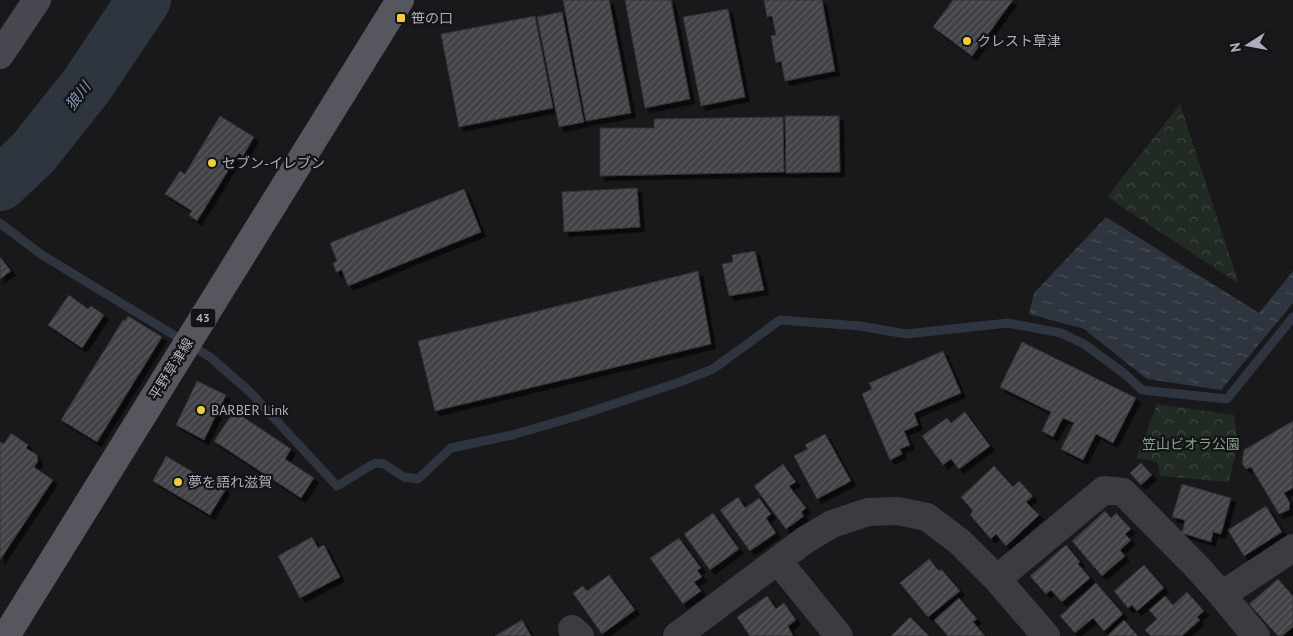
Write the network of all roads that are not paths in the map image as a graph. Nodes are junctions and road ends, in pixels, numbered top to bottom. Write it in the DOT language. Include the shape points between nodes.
graph roads {
  1 [pos="37,0"];
  2 [pos="400,0"];
  3 [pos="0,55"];
  4 [pos="1293,548"];
  5 [pos="778,561"];
  6 [pos="997,579"];
  7 [pos="1222,595"];
  8 [pos="6,636"];
  9 [pos="677,636"];
  10 [pos="839,636"];
  11 [pos="1046,636"];
  12 [pos="1256,636"];
  1 -- 3 [label="street"];
  2 -- 8 [label="main road, 平野草津線 / 43"];
  4 -- 7 [label="street"];
  5 -- 6 [label="street" via="832,524 868,512 898,511 927,517 960,542"];
  5 -- 9 [label="street"];
  5 -- 10 [label="street"];
  6 -- 7 [label="street" via="1104,490 1123,492"];
  6 -- 11 [label="street"];
  7 -- 12 [label="street"];
}
